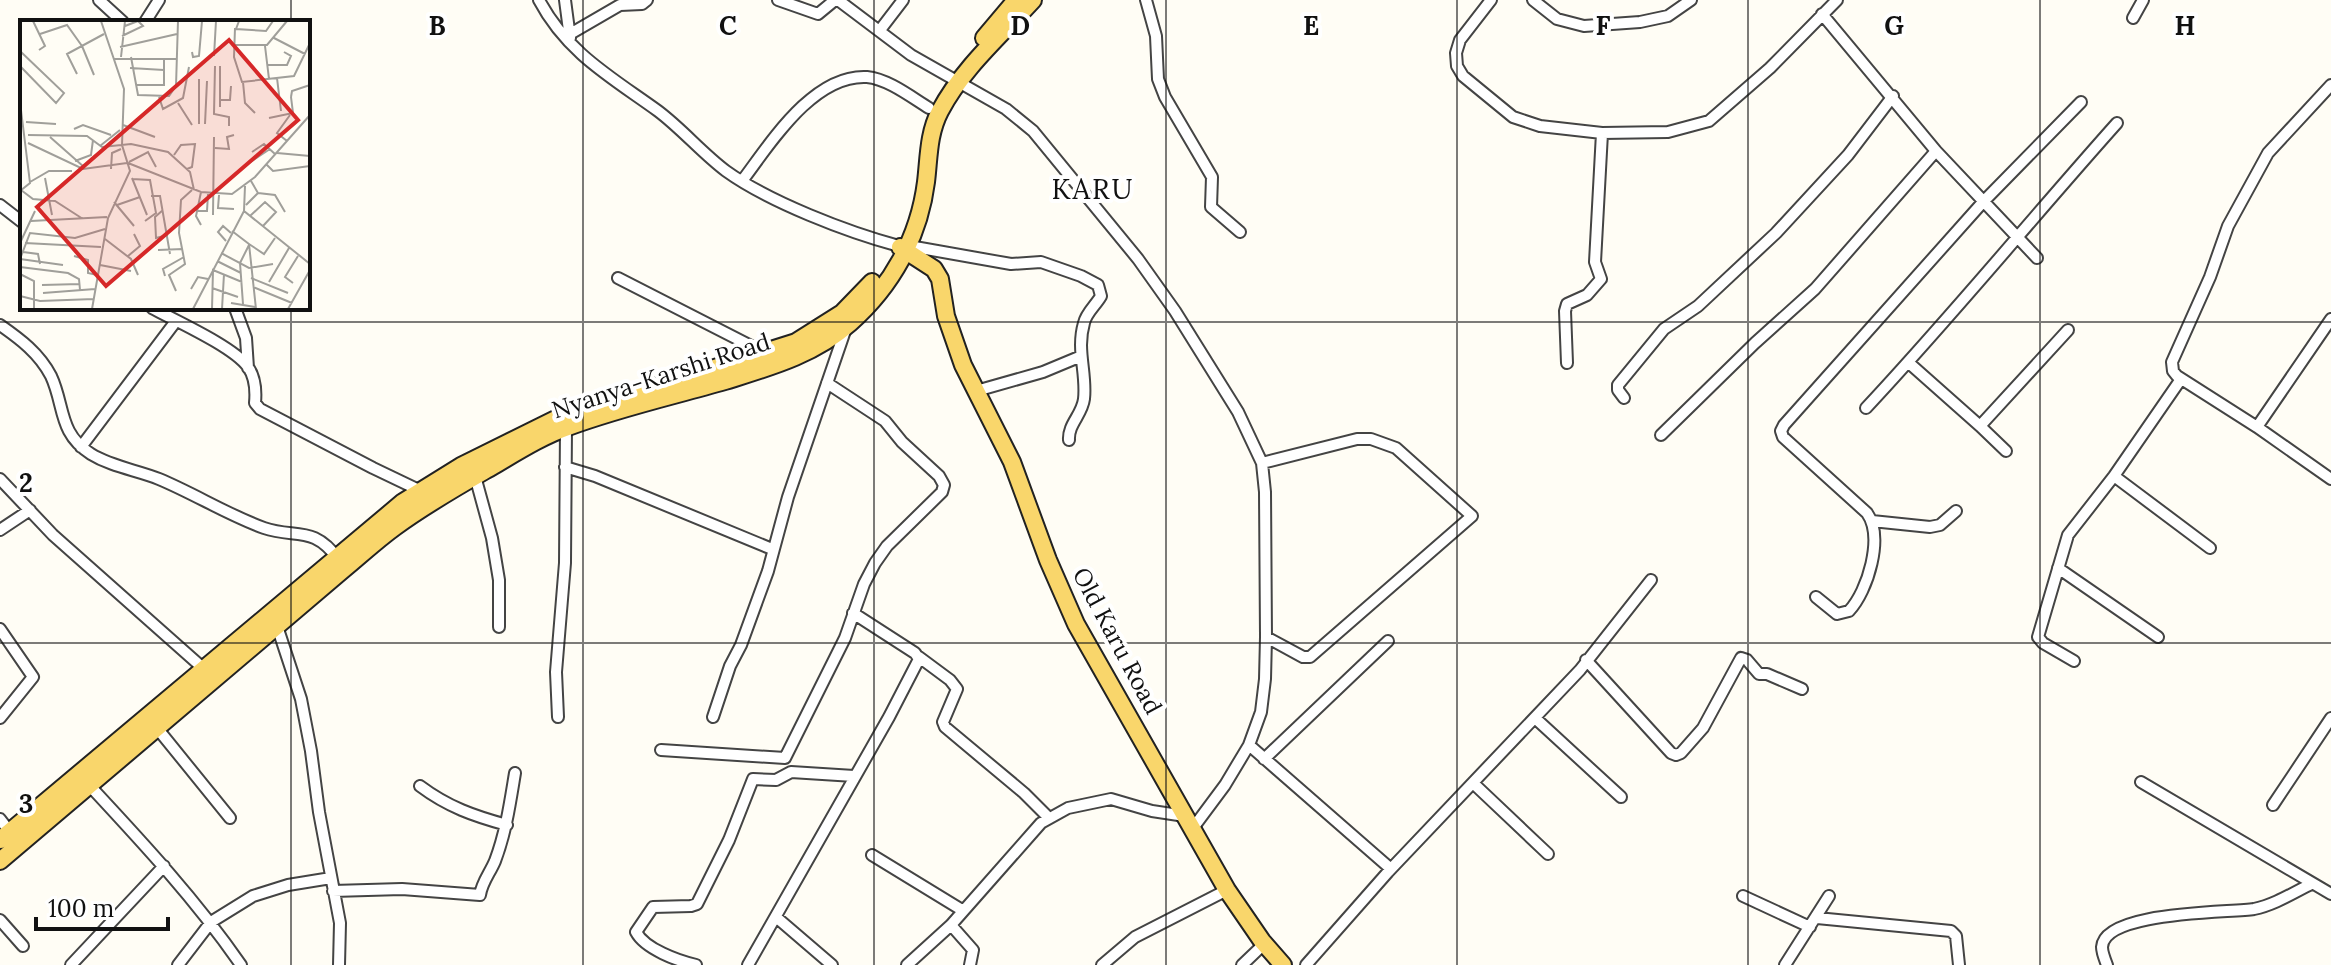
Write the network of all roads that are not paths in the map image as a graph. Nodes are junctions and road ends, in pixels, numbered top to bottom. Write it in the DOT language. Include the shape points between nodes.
graph roads {
  1 [pos="99,0"];
  2 [pos="159,0"];
  3 [pos="539,0"];
  4 [pos="565,0"];
  5 [pos="647,0"];
  6 [pos="778,0"];
  7 [pos="836,0"];
  8 [pos="903,0"];
  9 [pos="1016,0"];
  10 [pos="1033,0"];
  11 [pos="1146,0"];
  12 [pos="1491,0"];
  13 [pos="1533,0"];
  14 [pos="1691,0"];
  15 [pos="1837,0"];
  16 [pos="2143,0"];
  17 [pos="1822,14"];
  18 [pos="2133,18"];
  19 [pos="121,20"];
  20 [pos="146,20"];
  21 [pos="880,30"];
  22 [pos="570,39"];
  23 [pos="954,80"];
  24 [pos="2331,85"];
  25 [pos="1893,96"];
  26 [pos="2081,102"];
  27 [pos="929,108"];
  28 [pos="2117,123"];
  29 [pos="1602,133"];
  30 [pos="1936,151"];
  31 [pos="742,181"];
  32 [pos="1983,202"];
  33 [pos="0,205"];
  34 [pos="20,220"];
  35 [pos="1240,232"];
  36 [pos="2016,236"];
  37 [pos="905,247"];
  38 [pos="2037,258"];
  39 [pos="618,278"];
  40 [pos="156,310"];
  41 [pos="236,310"];
  42 [pos="2331,319"];
  43 [pos="176,321"];
  44 [pos="0,325"];
  45 [pos="847,326"];
  46 [pos="2068,330"];
  47 [pos="765,353"];
  48 [pos="1079,357"];
  49 [pos="1567,363"];
  50 [pos="1909,363"];
  51 [pos="248,368"];
  52 [pos="2181,379"];
  53 [pos="827,383"];
  54 [pos="976,391"];
  55 [pos="1624,398"];
  56 [pos="1866,408"];
  57 [pos="1980,426"];
  58 [pos="2257,427"];
  59 [pos="566,428"];
  60 [pos="1661,435"];
  61 [pos="1069,440"];
  62 [pos="81,447"];
  63 [pos="2006,451"];
  64 [pos="1262,463"];
  65 [pos="565,467"];
  66 [pos="475,476"];
  67 [pos="2114,476"];
  68 [pos="0,479"];
  69 [pos="2331,479"];
  70 [pos="421,491"];
  71 [pos="30,510"];
  72 [pos="1956,511"];
  73 [pos="1872,521"];
  74 [pos="0,530"];
  75 [pos="2210,548"];
  76 [pos="772,549"];
  77 [pos="340,563"];
  78 [pos="2058,568"];
  79 [pos="1651,580"];
  80 [pos="1816,597"];
  81 [pos="853,613"];
  82 [pos="277,626"];
  83 [pos="499,627"];
  84 [pos="0,629"];
  85 [pos="1266,637"];
  86 [pos="2158,637"];
  87 [pos="1388,641"];
  88 [pos="919,657"];
  89 [pos="1586,660"];
  90 [pos="2074,661"];
  91 [pos="204,669"];
  92 [pos="1802,689"];
  93 [pos="558,717"];
  94 [pos="713,717"];
  95 [pos="0,718"];
  96 [pos="1535,718"];
  97 [pos="2331,718"];
  98 [pos="157,728"];
  99 [pos="1249,745"];
  100 [pos="661,750"];
  101 [pos="1264,759"];
  102 [pos="515,773"];
  103 [pos="854,776"];
  104 [pos="2141,782"];
  105 [pos="1473,783"];
  106 [pos="90,786"];
  107 [pos="420,786"];
  108 [pos="1621,797"];
  109 [pos="2273,805"];
  110 [pos="1048,817"];
  111 [pos="230,818"];
  112 [pos="1190,822"];
  113 [pos="507,825"];
  114 [pos="3,830"];
  115 [pos="1548,854"];
  116 [pos="872,855"];
  117 [pos="0,861"];
  118 [pos="164,866"];
  119 [pos="1391,869"];
  120 [pos="331,878"];
  121 [pos="2311,884"];
  122 [pos="1227,890"];
  123 [pos="333,891"];
  124 [pos="2331,894"];
  125 [pos="1743,896"];
  126 [pos="1829,896"];
  127 [pos="962,910"];
  128 [pos="776,917"];
  129 [pos="0,920"];
  130 [pos="211,922"];
  131 [pos="1814,922"];
  132 [pos="951,925"];
  133 [pos="1264,944"];
  134 [pos="23,946"];
  135 [pos="753,963"];
  136 [pos="71,965"];
  137 [pos="178,965"];
  138 [pos="241,965"];
  139 [pos="339,965"];
  140 [pos="696,965"];
  141 [pos="832,965"];
  142 [pos="907,965"];
  143 [pos="970,965"];
  144 [pos="1102,965"];
  145 [pos="1242,965"];
  146 [pos="1283,965"];
  147 [pos="1306,965"];
  148 [pos="1785,965"];
  149 [pos="1959,965"];
  150 [pos="2107,965"];
  1 -- 19 [label="street"];
  2 -- 20 [label="street"];
  3 -- 22 [label="street"];
  4 -- 22 [label="street"];
  5 -- 22 [label="street" via="620,5"];
  6 -- 7 [label="street" via="818,14"];
  7 -- 21 [label="street"];
  8 -- 21 [label="street"];
  9 -- 23 [label="main road, Nyanya-Karshi Road"];
  10 -- 23 [label="main road, Nyanya-Karshi Road"];
  11 -- 35 [label="street" via="1165,97 1212,177 1211,207"];
  12 -- 29 [label="street" via="1460,40 1457,66 1463,76 1513,117 1540,126"];
  13 -- 14 [label="street" via="1557,19 1584,26 1668,16"];
  15 -- 17 [label="street"];
  16 -- 18 [label="street"];
  17 -- 25 [label="street"];
  17 -- 29 [label="street" via="1709,121 1668,132"];
  21 -- 23 [label="street"];
  22 -- 31 [label="street" via="576,51"];
  23 -- 27 [label="main road, Nyanya-Karshi Road"];
  23 -- 37 [label="main road, Nyanya-Karshi Road" via="932,131 923,199"];
  23 -- 64 [label="street" via="1033,131 1138,259 1238,412"];
  24 -- 52 [label="street" via="2268,153 2228,226 2172,362"];
  25 -- 30 [label="street"];
  25 -- 55 [label="street" via="1848,155 1776,233 1651,343 1618,385"];
  26 -- 32 [label="street"];
  27 -- 31 [label="street" via="881,81 848,80 816,94 788,118"];
  27 -- 37 [label="main road, Nyanya-Karshi Road"];
  28 -- 36 [label="street"];
  29 -- 49 [label="street" via="1595,262 1601,279 1587,295 1567,304"];
  30 -- 32 [label="street"];
  30 -- 60 [label="street" via="1815,289"];
  31 -- 37 [label="street" via="846,230"];
  32 -- 36 [label="street"];
  32 -- 73 [label="street" via="1781,431"];
  33 -- 34 [label="street"];
  36 -- 38 [label="street"];
  36 -- 50 [label="street"];
  37 -- 45 [label="main road, Nyanya-Karshi Road" via="888,280"];
  37 -- 47 [label="main road, Nyanya-Karshi Road" via="842,313 796,342"];
  37 -- 48 [label="street" via="1011,264 1041,262 1094,282 1101,296 1084,320"];
  37 -- 54 [label="main road, Old Karu Road" via="938,274 946,316"];
  39 -- 47 [label="street"];
  40 -- 43 [label="street"];
  41 -- 51 [label="street" via="246,338"];
  42 -- 58 [label="street"];
  43 -- 51 [label="street" via="235,354"];
  43 -- 62 [label="street"];
  44 -- 62 [label="street" via="36,353 51,377 64,424"];
  45 -- 53 [label="street"];
  45 -- 59 [label="main road, Nyanya-Karshi Road" via="786,362"];
  46 -- 57 [label="street"];
  47 -- 70 [label="main road, Nyanya-Karshi Road" via="558,418"];
  48 -- 54 [label="street"];
  48 -- 61 [label="street" via="1084,397"];
  50 -- 56 [label="street"];
  50 -- 57 [label="street"];
  51 -- 70 [label="street" via="260,409"];
  52 -- 58 [label="street"];
  52 -- 67 [label="street"];
  53 -- 76 [label="street"];
  53 -- 81 [label="street" via="885,421 944,485 882,553"];
  54 -- 112 [label="main road, Old Karu Road" via="1012,462 1076,624"];
  57 -- 63 [label="street"];
  58 -- 69 [label="street"];
  59 -- 65 [label="street"];
  59 -- 66 [label="main road, Nyanya-Karshi Road"];
  62 -- 77 [label="street" via="264,528 311,536"];
  64 -- 85 [label="street"];
  64 -- 85 [label="street" via="1371,439 1396,448 1472,516 1310,657"];
  65 -- 76 [label="street"];
  65 -- 93 [label="street"];
  66 -- 77 [label="main road, Nyanya-Karshi Road"];
  66 -- 83 [label="street" via="499,580"];
  67 -- 75 [label="street"];
  67 -- 78 [label="street" via="2068,535"];
  68 -- 71 [label="street"];
  70 -- 77 [label="main road, Nyanya-Karshi Road"];
  71 -- 74 [label="street"];
  71 -- 91 [label="street"];
  72 -- 73 [label="street" via="1930,527"];
  73 -- 80 [label="street" via="1870,562 1856,604 1837,614"];
  76 -- 94 [label="street"];
  77 -- 82 [label="main road, Nyanya-Karshi Road"];
  77 -- 91 [label="main road, Nyanya-Karshi Road"];
  78 -- 86 [label="street"];
  78 -- 90 [label="street" via="2038,637"];
  79 -- 89 [label="street"];
  81 -- 88 [label="street"];
  81 -- 100 [label="street" via="784,759"];
  82 -- 98 [label="main road, Nyanya-Karshi Road"];
  82 -- 120 [label="street" via="301,699"];
  84 -- 95 [label="street" via="33,677"];
  85 -- 99 [label="street" via="1261,712"];
  87 -- 101 [label="street"];
  88 -- 103 [label="street"];
  88 -- 110 [label="street" via="957,689 945,727"];
  89 -- 92 [label="street" via="1676,755 1703,728 1741,658 1759,674"];
  89 -- 96 [label="street"];
  91 -- 114 [label="main road, Nyanya-Karshi Road"];
  96 -- 105 [label="street"];
  96 -- 108 [label="street"];
  97 -- 109 [label="street"];
  98 -- 106 [label="main road, Nyanya-Karshi Road"];
  98 -- 111 [label="street"];
  99 -- 101 [label="street"];
  99 -- 112 [label="street" via="1225,785"];
  101 -- 119 [label="street"];
  102 -- 113 [label="street"];
  103 -- 128 [label="street"];
  103 -- 140 [label="street" via="791,772 776,780 753,779 697,904 653,907 636,932 640,940"];
  104 -- 121 [label="street"];
  105 -- 115 [label="street"];
  105 -- 119 [label="street"];
  106 -- 117 [label="main road, Nyanya-Karshi Road"];
  106 -- 118 [label="street"];
  107 -- 113 [label="street" via="442,803"];
  110 -- 112 [label="street" via="1111,799"];
  110 -- 127 [label="street"];
  112 -- 122 [label="main road, Old Karu Road"];
  113 -- 123 [label="street" via="480,895"];
  116 -- 127 [label="street"];
  118 -- 130 [label="street"];
  118 -- 136 [label="street"];
  119 -- 147 [label="street"];
  120 -- 123 [label="street"];
  120 -- 130 [label="street" via="264,891"];
  121 -- 124 [label="street"];
  121 -- 150 [label="street" via="2256,908 2124,925 2104,942"];
  122 -- 133 [label="main road, Old Karu Road"];
  122 -- 144 [label="street" via="1135,937"];
  123 -- 139 [label="street" via="340,923"];
  125 -- 131 [label="street"];
  126 -- 131 [label="street"];
  127 -- 132 [label="street"];
  128 -- 135 [label="street"];
  128 -- 141 [label="street"];
  129 -- 134 [label="street"];
  130 -- 137 [label="street"];
  130 -- 138 [label="street"];
  131 -- 148 [label="street"];
  131 -- 149 [label="street" via="1951,931"];
  132 -- 142 [label="street"];
  132 -- 143 [label="street" via="973,950"];
  133 -- 145 [label="street"];
  133 -- 146 [label="main road, Old Karu Road"];
}
